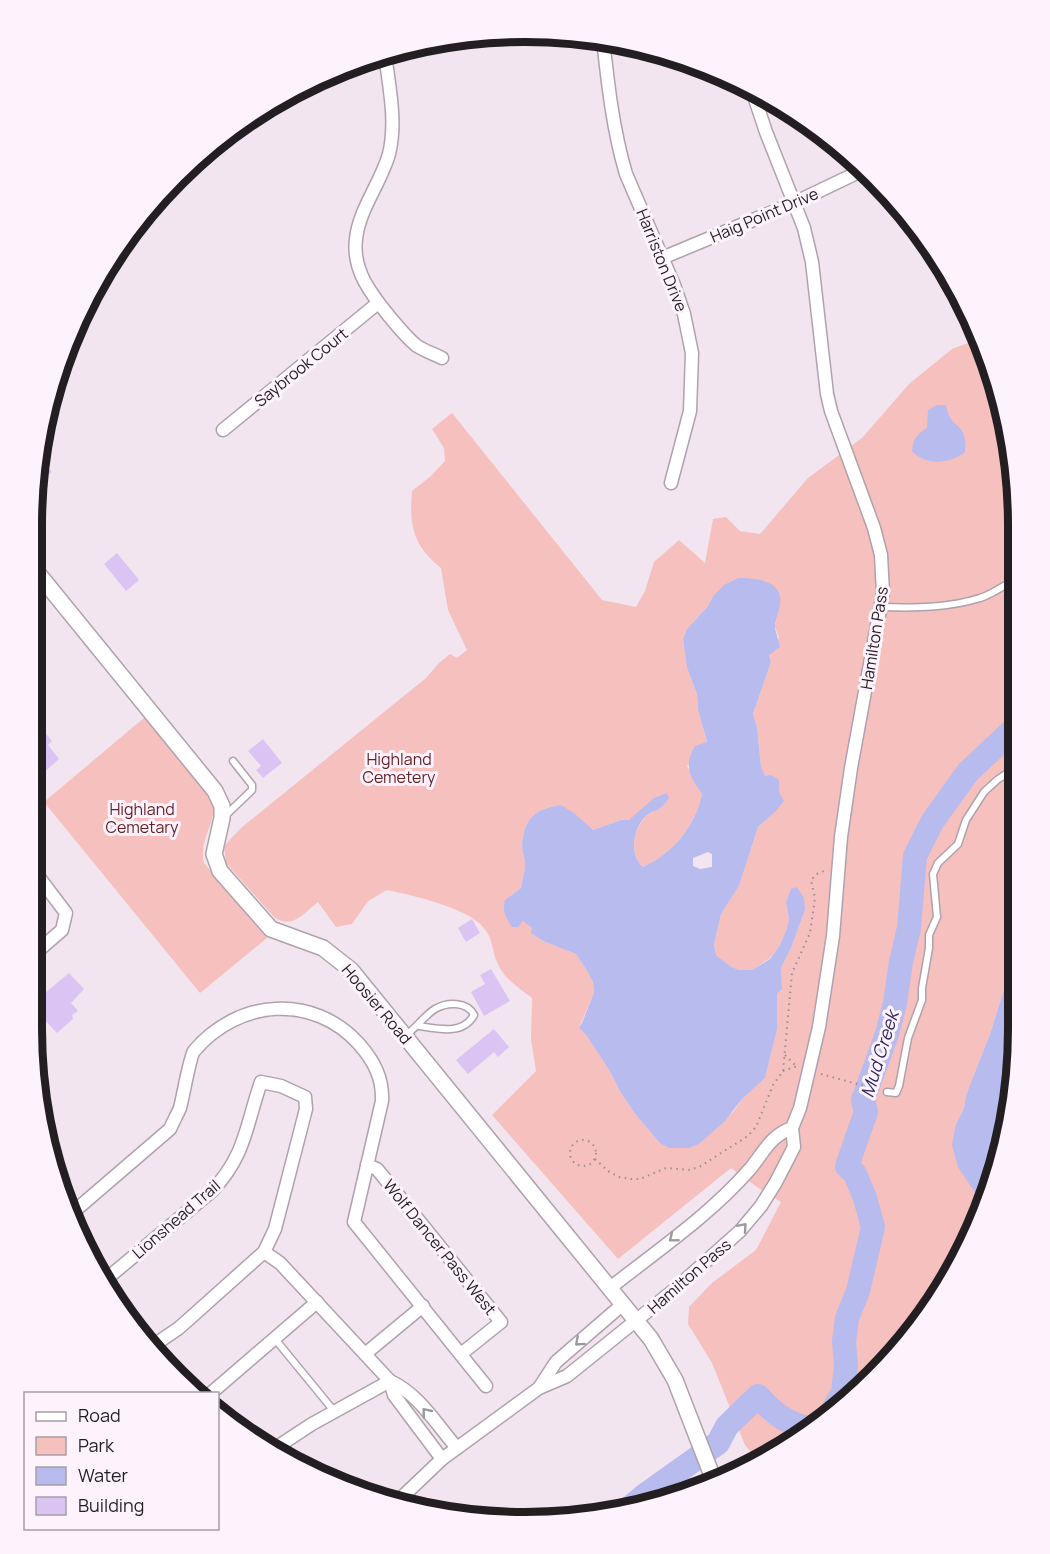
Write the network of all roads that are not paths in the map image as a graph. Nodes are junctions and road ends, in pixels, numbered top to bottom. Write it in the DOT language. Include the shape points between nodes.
graph roads {
  1 [pos="604,49"];
  2 [pos="386,63"];
  3 [pos="756,101"];
  4 [pos="856,173"];
  5 [pos="794,203"];
  6 [pos="662,258"];
  7 [pos="378,303"];
  8 [pos="442,358"];
  9 [pos="223,430"];
  10 [pos="671,483"];
  11 [pos="42,578"];
  12 [pos="1008,583"];
  13 [pos="882,608"];
  14 [pos="233,761"];
  15 [pos="1008,773"];
  16 [pos="222,819"];
  17 [pos="42,881"];
  18 [pos="42,947"];
  19 [pos="419,1026"];
  20 [pos="405,1037"];
  21 [pos="887,1092"];
  22 [pos="792,1128"];
  23 [pos="367,1165"];
  24 [pos="77,1209"];
  25 [pos="264,1252"];
  26 [pos="110,1276"];
  27 [pos="610,1288"];
  28 [pos="317,1302"];
  29 [pos="623,1304"];
  30 [pos="423,1306"];
  31 [pos="636,1321"];
  32 [pos="275,1339"];
  33 [pos="158,1342"];
  34 [pos="365,1354"];
  35 [pos="461,1354"];
  36 [pos="390,1381"];
  37 [pos="486,1386"];
  38 [pos="539,1388"];
  39 [pos="212,1392"];
  40 [pos="334,1412"];
  41 [pos="280,1445"];
  42 [pos="457,1448"];
  43 [pos="442,1459"];
  44 [pos="711,1474"];
  45 [pos="403,1497"];
  1 -- 6 [label="street, Harriston Drive" via="619,151"];
  2 -- 7 [label="street" via="392,111 389,154 356,239 358,267"];
  3 -- 5 [label="street, Hamilton Pass"];
  4 -- 5 [label="street, Haig Point Drive"];
  5 -- 6 [label="street, Haig Point Drive"];
  5 -- 13 [label="street, Hamilton Pass" via="812,262 831,411 881,555"];
  6 -- 10 [label="street, Harriston Drive" via="684,314 692,353 690,411"];
  7 -- 8 [label="street" via="414,343"];
  7 -- 9 [label="street, Saybrook Court"];
  11 -- 16 [label="street, Hoosier Road" via="215,791 222,806"];
  12 -- 13 [label="lane" via="996,592 950,606"];
  13 -- 22 [label="street, Hamilton Pass" via="840,837 833,936 819,1027"];
  14 -- 16 [label="lane" via="252,790"];
  15 -- 21 [label="lane" via="979,799 958,844 938,863 933,874 937,917 929,935 922,1000 908,1038 899,1086 896,1093"];
  16 -- 20 [label="street, Hoosier Road" via="214,854 220,871 271,929 311,942 338,958"];
  17 -- 18 [label="street" via="66,913 62,930"];
  19 -- 19 [label="lane" via="434,1010 445,1005 465,1005 474,1015 462,1028"];
  19 -- 20 [label="lane"];
  20 -- 27 [label="street, Hoosier Road"];
  22 -- 27 [label="street, one-way" via="772,1139 727,1194"];
  31 -- 22 [label="street, Hamilton Pass, one-way" via="715,1255 761,1206 794,1147"];
  23 -- 24 [label="street" via="382,1101 377,1068 347,1031 333,1022 296,1009 276,1008 250,1013 222,1028 192,1053 179,1110 170,1129"];
  23 -- 30 [label="street" via="354,1222"];
  23 -- 35 [label="street, Wolf Dancer Pass West" via="377,1169 501,1322"];
  25 -- 26 [label="street, Lionshead Trail" via="275,1229 306,1109 305,1096 261,1082 243,1144 227,1175"];
  25 -- 28 [label="street"];
  25 -- 33 [label="street"];
  27 -- 29 [label="street, Hoosier Road"];
  28 -- 32 [label="street"];
  28 -- 34 [label="street"];
  29 -- 31 [label="street, Hoosier Road"];
  29 -- 38 [label="street, Hamilton Pass, one-way" via="556,1362"];
  30 -- 34 [label="street"];
  30 -- 35 [label="street"];
  31 -- 38 [label="street, Hamilton Pass" via="567,1376"];
  31 -- 44 [label="street, Hoosier Road" via="670,1370"];
  32 -- 39 [label="street"];
  32 -- 40 [label="lane"];
  34 -- 36 [label="street"];
  35 -- 37 [label="street"];
  36 -- 40 [label="street"];
  42 -- 36 [label="street, one-way" via="413,1396"];
  36 -- 43 [label="street" via="394,1395"];
  38 -- 42 [label="street, Hamilton Pass"];
  40 -- 41 [label="street"];
  42 -- 43 [label="street, Hamilton Pass"];
  43 -- 45 [label="street, Hamilton Pass"];
}
